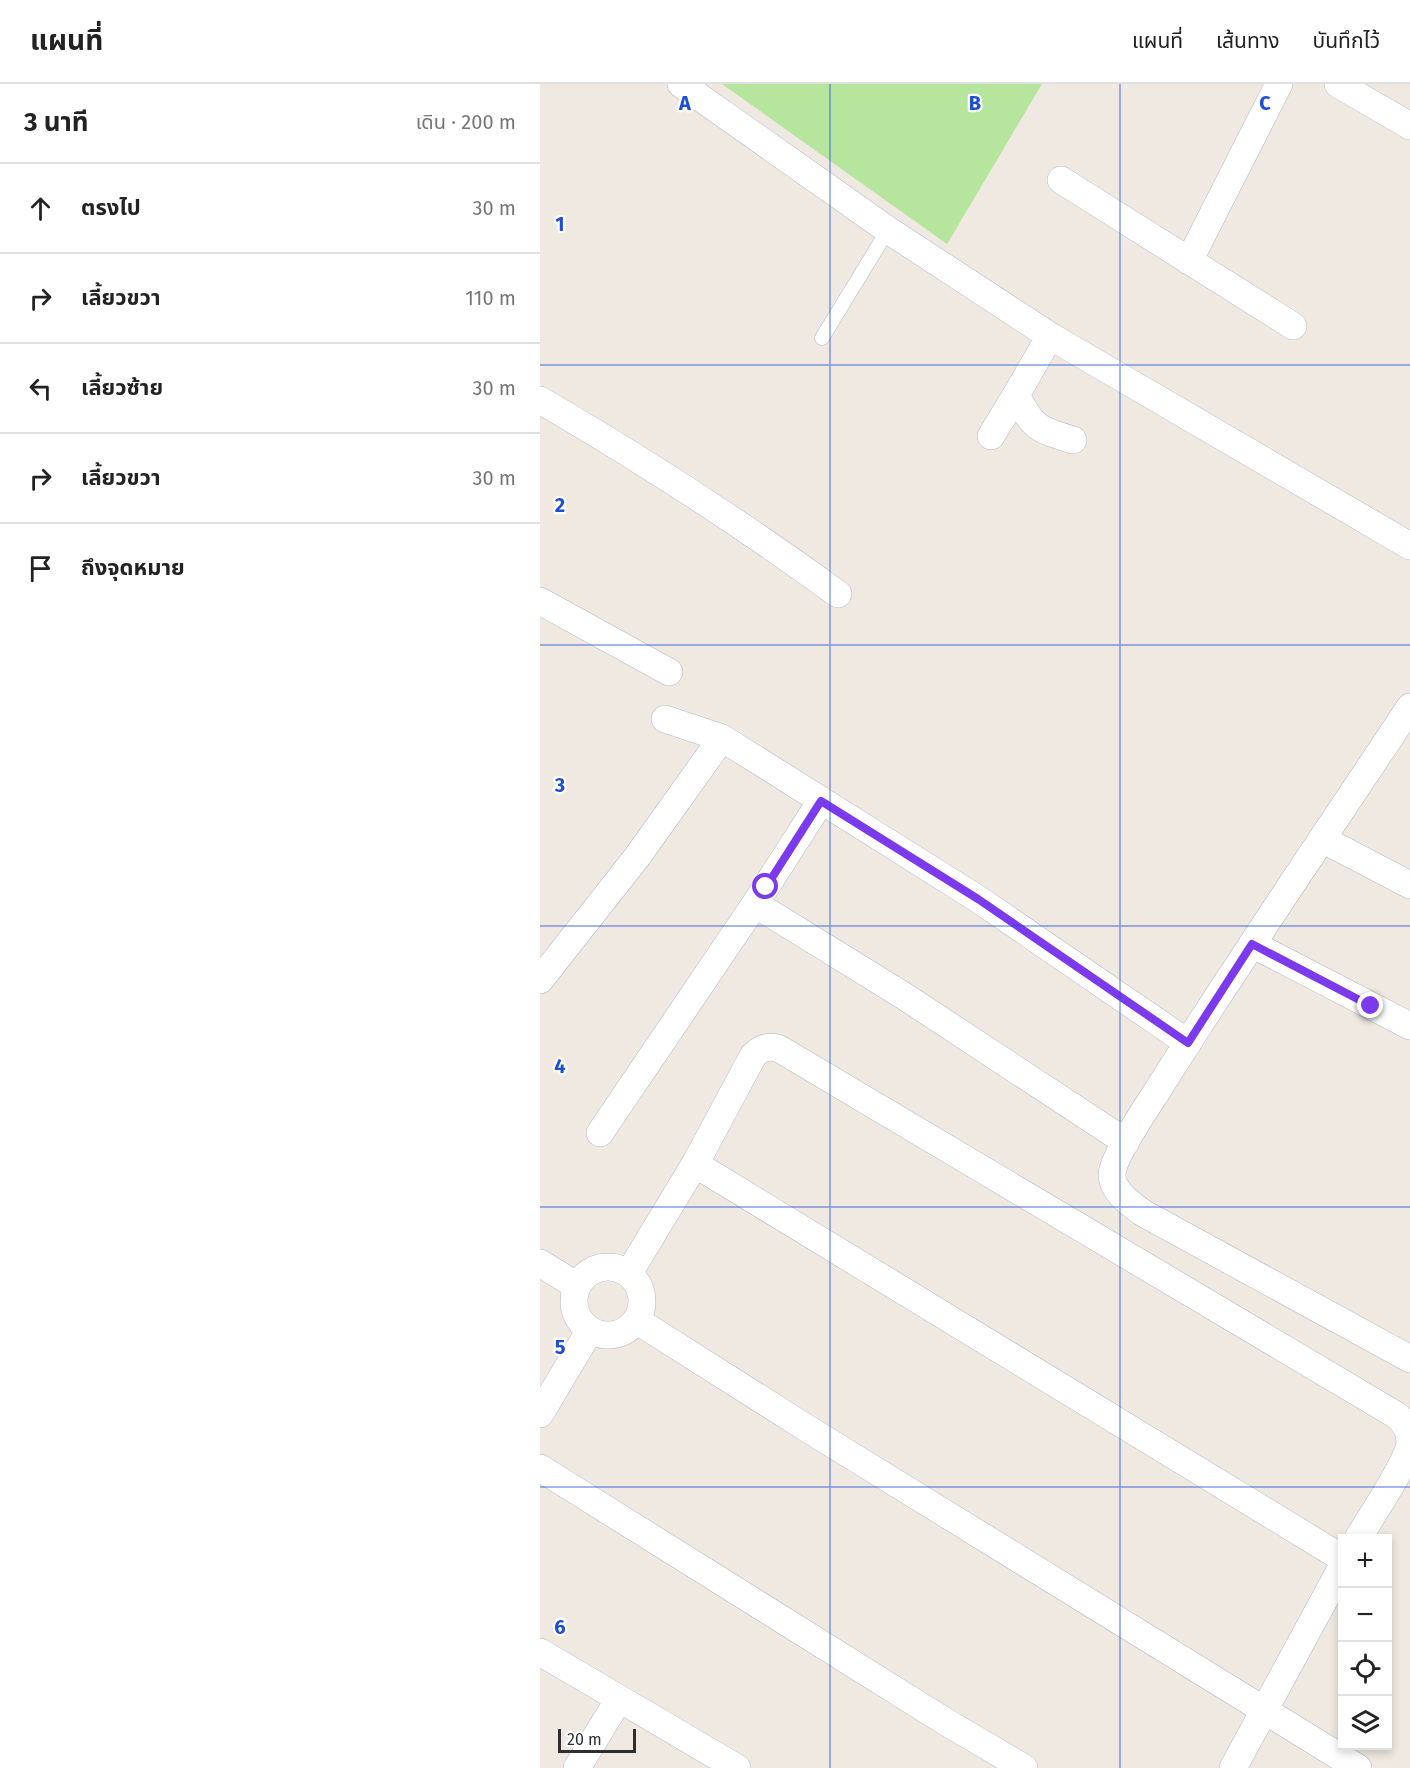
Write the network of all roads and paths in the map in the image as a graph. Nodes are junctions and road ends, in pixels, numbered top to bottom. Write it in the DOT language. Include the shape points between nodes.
graph roads {
  1 [pos="681,84"];
  2 [pos="1279,84"];
  3 [pos="1338,84"];
  4 [pos="1410,126"];
  5 [pos="1061,180"];
  6 [pos="888,230"];
  7 [pos="1189,261"];
  8 [pos="1293,326"];
  9 [pos="1050,336"];
  10 [pos="822,338"];
  11 [pos="1016,395"];
  12 [pos="540,400"];
  13 [pos="991,436"];
  14 [pos="1073,440"];
  15 [pos="1410,546"];
  16 [pos="838,594"];
  17 [pos="540,601"];
  18 [pos="669,672"];
  19 [pos="1410,707"];
  20 [pos="665,719"];
  21 [pos="722,738"];
  22 [pos="821,801"];
  23 [pos="1322,839"];
  24 [pos="1410,885"];
  25 [pos="755,904"];
  26 [pos="1252,944"];
  27 [pos="540,980"];
  28 [pos="1410,1026"];
  29 [pos="1188,1043"];
  30 [pos="600,1133"];
  31 [pos="1126,1142"];
  32 [pos="695,1164"];
  33 [pos="540,1263"];
  34 [pos="629,1273"];
  35 [pos="577,1286"];
  36 [pos="636,1320"];
  37 [pos="590,1329"];
  38 [pos="1410,1359"];
  39 [pos="540,1413"];
  40 [pos="540,1468"];
  41 [pos="1361,1534"];
  42 [pos="1338,1556"];
  43 [pos="1338,1574"];
  44 [pos="540,1652"];
  45 [pos="619,1699"];
  46 [pos="1264,1712"];
  47 [pos="578,1768"];
  48 [pos="737,1768"];
  49 [pos="1024,1768"];
  50 [pos="1233,1768"];
  51 [pos="1358,1768"];
  1 -- 6 [label="street"];
  2 -- 7 [label="street"];
  3 -- 4 [label="street"];
  5 -- 7 [label="street"];
  6 -- 9 [label="street"];
  6 -- 10 [label="lane"];
  7 -- 8 [label="street"];
  9 -- 11 [label="street"];
  9 -- 15 [label="street"];
  11 -- 13 [label="street"];
  11 -- 14 [label="street" via="1033,424 1042,431"];
  12 -- 16 [label="street" via="636,456"];
  17 -- 18 [label="street"];
  19 -- 23 [label="street"];
  20 -- 21 [label="street"];
  21 -- 22 [label="street"];
  21 -- 27 [label="street" via="644,848"];
  22 -- 25 [label="street"];
  22 -- 29 [label="street" via="978,899"];
  23 -- 24 [label="street"];
  23 -- 26 [label="street"];
  25 -- 30 [label="street"];
  25 -- 31 [label="street" via="904,996"];
  26 -- 28 [label="street"];
  26 -- 29 [label="street"];
  29 -- 31 [label="street"];
  31 -- 38 [label="street" via="1112,1176 1125,1199 1143,1213"];
  32 -- 34 [label="street"];
  32 -- 41 [label="street" via="753,1056 760,1049 778,1048 1405,1422 1410,1443"];
  32 -- 42 [label="street"];
  33 -- 35 [label="street"];
  34 -- 35 [label="street" via="615,1267 600,1267 586,1274"];
  34 -- 36 [label="street" via="642,1295 642,1308"];
  35 -- 37 [label="street" via="577,1315"];
  36 -- 37 [label="street" via="615,1334"];
  36 -- 46 [label="street"];
  37 -- 39 [label="street"];
  40 -- 49 [label="street"];
  43 -- 46 [label="street"];
  44 -- 45 [label="street"];
  45 -- 47 [label="street"];
  45 -- 48 [label="street"];
  46 -- 50 [label="street"];
  46 -- 51 [label="street"];
}
